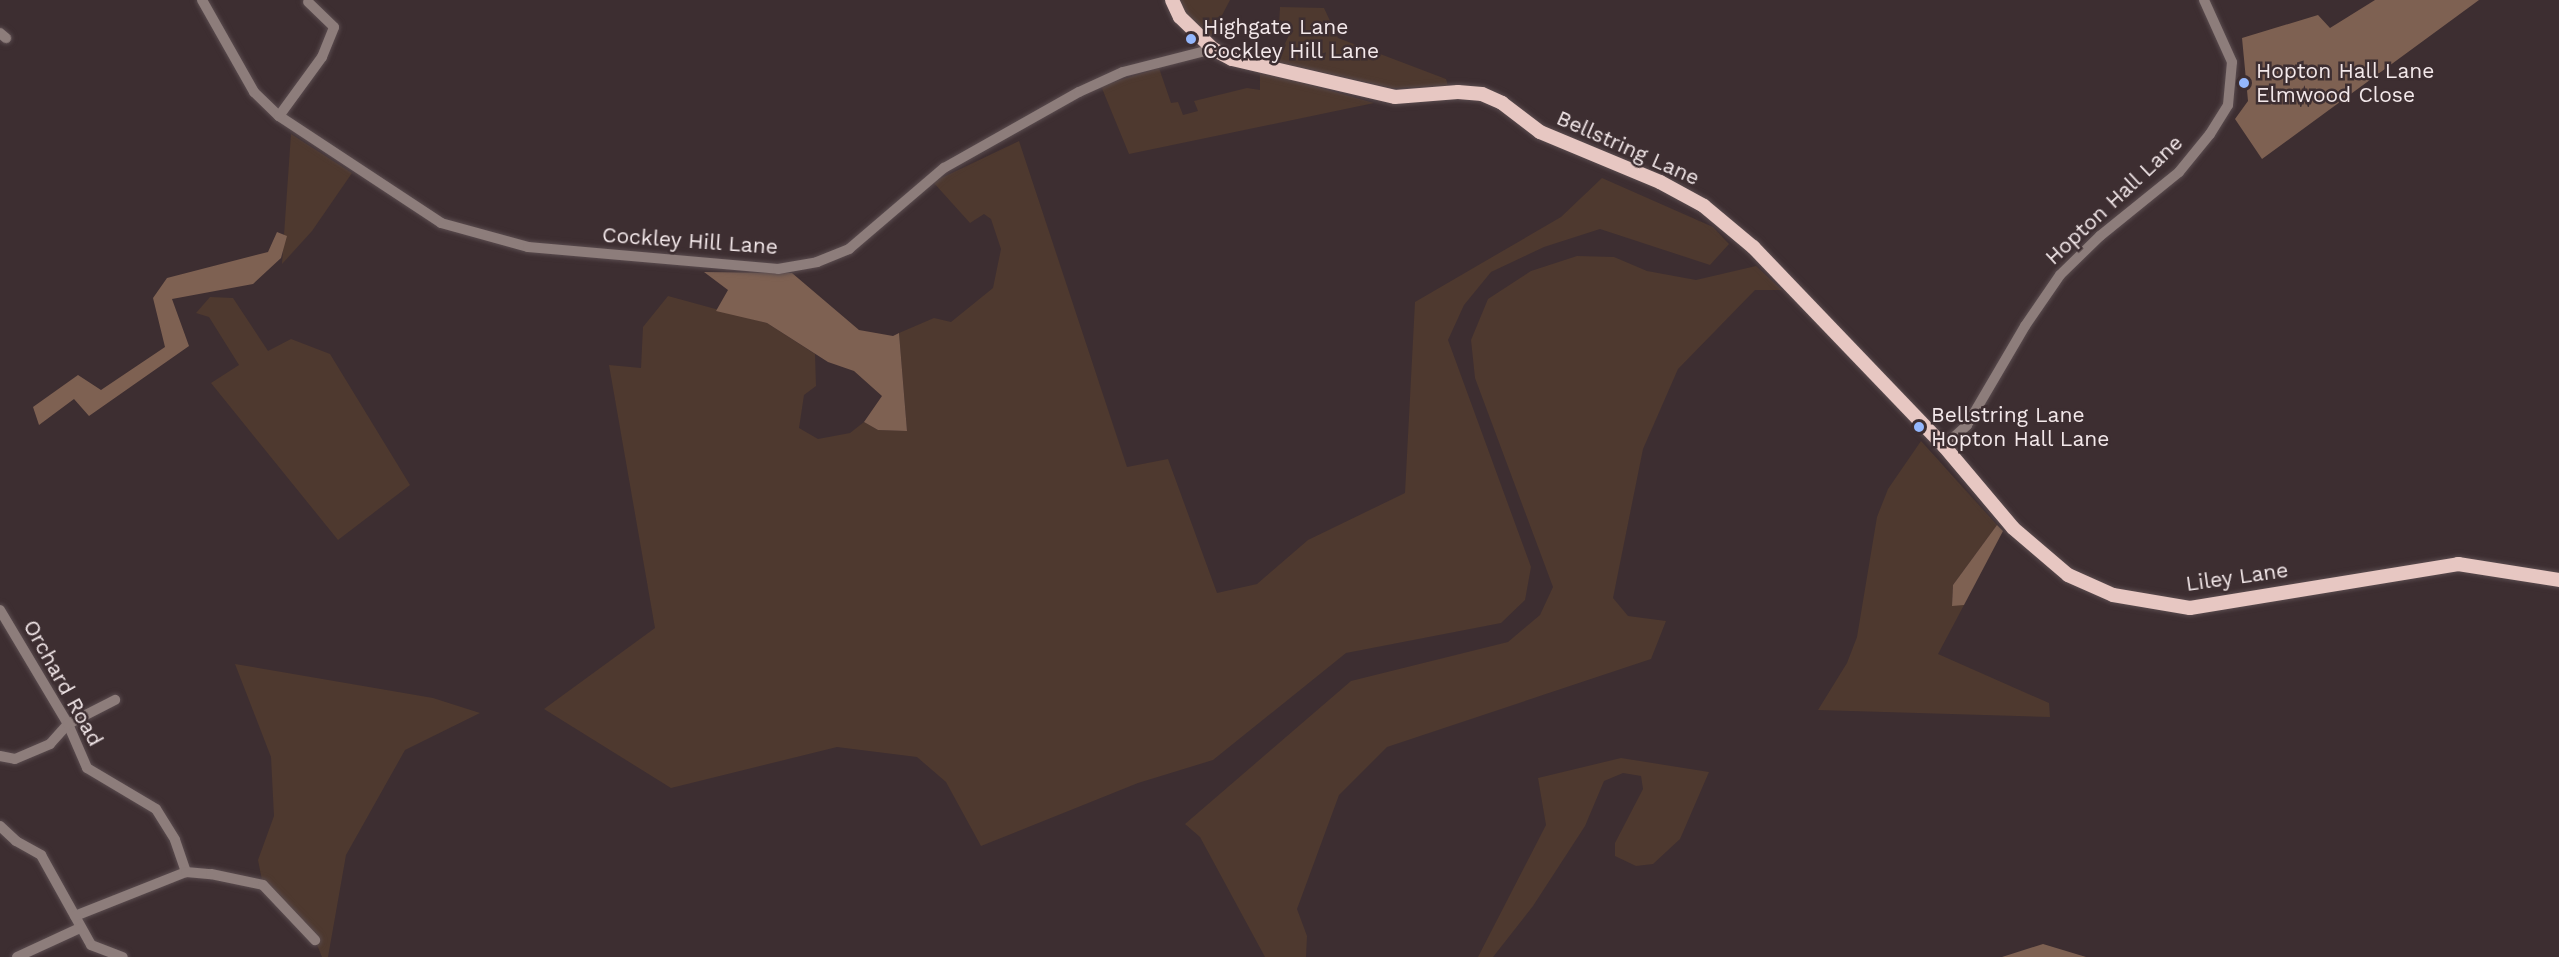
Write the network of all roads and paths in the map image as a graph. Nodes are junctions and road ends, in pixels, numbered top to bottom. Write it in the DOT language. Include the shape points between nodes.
graph roads {
  1 [pos="202,0"];
  2 [pos="1172,0"];
  3 [pos="2204,0"];
  4 [pos="308,2"];
  5 [pos="1213,49"];
  6 [pos="279,116"];
  7 [pos="1944,446"];
  8 [pos="2559,580"];
  9 [pos="0,610"];
  10 [pos="115,700"];
  11 [pos="68,724"];
  12 [pos="0,756"];
  13 [pos="0,826"];
  14 [pos="186,872"];
  15 [pos="75,916"];
  16 [pos="80,928"];
  17 [pos="315,940"];
  18 [pos="17,957"];
  19 [pos="123,957"];
  1 -- 6 [label="street, Cockley Hill Lane" via="254,92"];
  2 -- 5 [label="main road" via="1180,17"];
  3 -- 7 [label="street, Hopton Hall Lane" via="2232,62 2228,105 2210,135 2179,172 2100,236 2060,275 1967,425"];
  4 -- 6 [label="street" via="334,27 322,57"];
  5 -- 6 [label="street, Cockley Hill Lane" via="1123,72 1079,92 944,168 849,249 817,262 778,269 548,250 470,233 441,223 404,201"];
  5 -- 7 [label="main road, Bellstring Lane" via="1232,59 1395,97 1482,94 1503,103 1540,132 1659,182 1704,206 1752,247"];
  7 -- 8 [label="main road, Liley Lane" via="2013,528 2067,575 2113,595 2151,604 2190,608 2458,564"];
  9 -- 11 [label="street, Orchard Road"];
  10 -- 11 [label="street"];
  11 -- 12 [label="street" via="50,744 15,759"];
  11 -- 14 [label="street, Orchard Road" via="87,768 156,809 175,840"];
  13 -- 15 [label="street" via="16,841 41,855"];
  14 -- 15 [label="street"];
  14 -- 17 [label="street" via="263,885"];
  15 -- 16 [label="street"];
  16 -- 18 [label="street"];
  16 -- 19 [label="street" via="91,945"];
}
